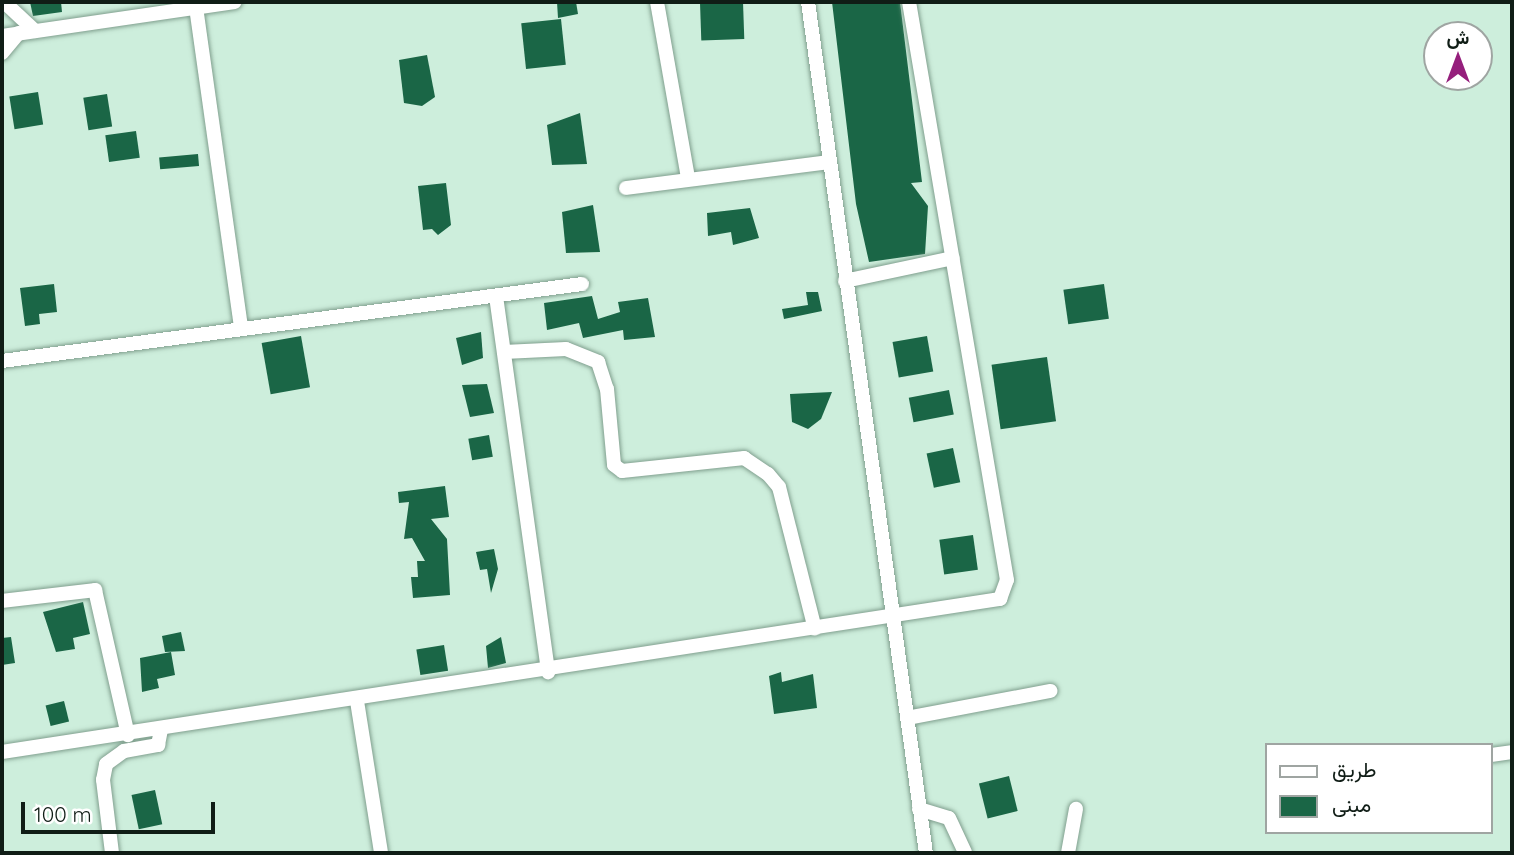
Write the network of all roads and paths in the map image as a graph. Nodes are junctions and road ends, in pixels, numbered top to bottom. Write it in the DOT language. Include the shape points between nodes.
graph roads {
  1 [pos="4,2"];
  2 [pos="235,2"];
  3 [pos="657,2"];
  4 [pos="808,2"];
  5 [pos="909,2"];
  6 [pos="215,3"];
  7 [pos="196,8"];
  8 [pos="134,9"];
  9 [pos="35,31"];
  10 [pos="19,33"];
  11 [pos="2,36"];
  12 [pos="2,53"];
  13 [pos="828,162"];
  14 [pos="688,178"];
  15 [pos="626,188"];
  16 [pos="953,258"];
  17 [pos="845,281"];
  18 [pos="582,284"];
  19 [pos="496,296"];
  20 [pos="241,326"];
  21 [pos="504,352"];
  22 [pos="2,361"];
  23 [pos="2,601"];
  24 [pos="893,616"];
  25 [pos="815,629"];
  26 [pos="548,672"];
  27 [pos="1050,691"];
  28 [pos="356,701"];
  29 [pos="907,718"];
  30 [pos="161,730"];
  31 [pos="128,735"];
  32 [pos="2,752"];
  33 [pos="1512,752"];
  34 [pos="1493,755"];
  35 [pos="919,809"];
  36 [pos="1076,809"];
  37 [pos="112,853"];
  38 [pos="381,853"];
  39 [pos="926,853"];
  40 [pos="965,853"];
  41 [pos="1068,853"];
  1 -- 9 [label="street"];
  2 -- 6 [label="street"];
  3 -- 14 [label="street"];
  4 -- 13 [label="street"];
  5 -- 16 [label="street"];
  6 -- 7 [label="street"];
  7 -- 8 [label="street"];
  7 -- 20 [label="street"];
  8 -- 9 [label="street"];
  9 -- 10 [label="street"];
  10 -- 11 [label="street"];
  10 -- 12 [label="street"];
  13 -- 14 [label="street"];
  13 -- 17 [label="street"];
  14 -- 15 [label="street"];
  16 -- 17 [label="street"];
  16 -- 24 [label="street" via="1006,591 1000,599"];
  17 -- 24 [label="street"];
  18 -- 19 [label="street"];
  19 -- 20 [label="street"];
  19 -- 21 [label="street"];
  20 -- 22 [label="street"];
  21 -- 25 [label="street" via="566,349 598,362 607,389 614,465 622,471 744,458 768,474 779,487"];
  21 -- 26 [label="street"];
  23 -- 31 [label="street" via="95,590"];
  24 -- 25 [label="street"];
  24 -- 29 [label="street"];
  25 -- 26 [label="street"];
  26 -- 28 [label="street"];
  27 -- 29 [label="street"];
  28 -- 30 [label="street"];
  28 -- 38 [label="street"];
  29 -- 35 [label="street"];
  30 -- 31 [label="street"];
  30 -- 37 [label="street" via="158,745 124,751 106,764 103,780"];
  31 -- 32 [label="street"];
  33 -- 34 [label="street"];
  35 -- 39 [label="street"];
  35 -- 40 [label="street" via="949,818"];
  36 -- 41 [label="street"];
}
